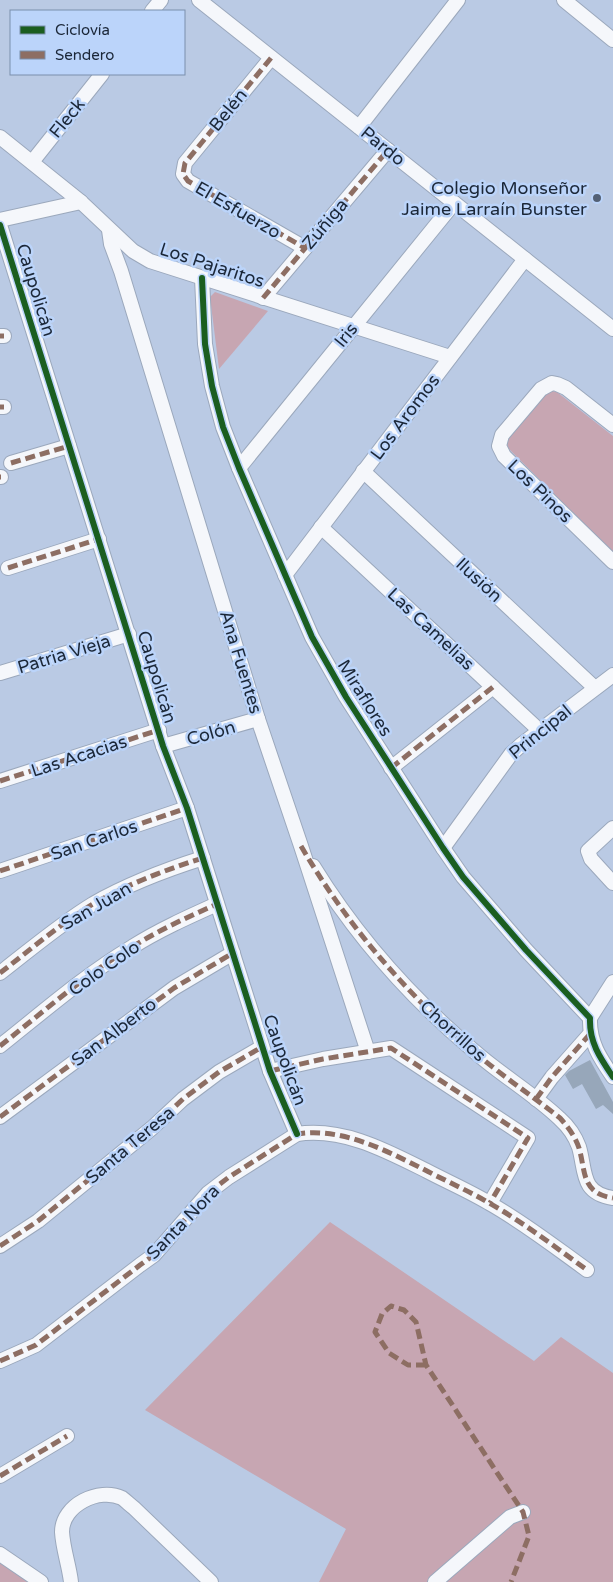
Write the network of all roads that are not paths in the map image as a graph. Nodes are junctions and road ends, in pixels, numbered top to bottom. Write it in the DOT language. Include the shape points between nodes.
graph roads {
  1 [pos="161,0"];
  2 [pos="199,0"];
  3 [pos="458,0"];
  4 [pos="564,0"];
  5 [pos="153,10"];
  6 [pos="613,40"];
  7 [pos="271,58"];
  8 [pos="101,75"];
  9 [pos="359,127"];
  10 [pos="0,137"];
  11 [pos="388,150"];
  12 [pos="32,162"];
  13 [pos="185,163"];
  14 [pos="81,202"];
  15 [pos="454,203"];
  16 [pos="0,220"];
  17 [pos="0,225"];
  18 [pos="109,230"];
  19 [pos="305,248"];
  20 [pos="133,251"];
  21 [pos="525,259"];
  22 [pos="121,271"];
  23 [pos="202,278"];
  24 [pos="263,298"];
  25 [pos="354,326"];
  26 [pos="613,329"];
  27 [pos="450,357"];
  28 [pos="613,425"];
  29 [pos="69,446"];
  30 [pos="11,463"];
  31 [pos="239,468"];
  32 [pos="363,471"];
  33 [pos="321,527"];
  34 [pos="99,539"];
  35 [pos="613,562"];
  36 [pos="8,568"];
  37 [pos="285,575"];
  38 [pos="128,634"];
  39 [pos="0,673"];
  40 [pos="613,675"];
  41 [pos="493,687"];
  42 [pos="595,688"];
  43 [pos="258,719"];
  44 [pos="159,730"];
  45 [pos="540,731"];
  46 [pos="163,746"];
  47 [pos="391,768"];
  48 [pos="0,781"];
  49 [pos="187,808"];
  50 [pos="613,828"];
  51 [pos="301,846"];
  52 [pos="443,848"];
  53 [pos="203,858"];
  54 [pos="0,871"];
  55 [pos="613,883"];
  56 [pos="218,904"];
  57 [pos="233,953"];
  58 [pos="0,973"];
  59 [pos="613,982"];
  60 [pos="590,1018"];
  61 [pos="590,1034"];
  62 [pos="0,1046"];
  63 [pos="262,1047"];
  64 [pos="368,1052"];
  65 [pos="270,1072"];
  66 [pos="613,1077"];
  67 [pos="536,1099"];
  68 [pos="0,1117"];
  69 [pos="297,1134"];
  70 [pos="613,1198"];
  71 [pos="490,1203"];
  72 [pos="0,1246"];
  73 [pos="587,1270"];
  74 [pos="0,1360"];
  75 [pos="67,1436"];
  76 [pos="0,1476"];
  77 [pos="523,1512"];
  78 [pos="0,1554"];
  79 [pos="41,1582"];
  80 [pos="71,1582"];
  81 [pos="211,1582"];
  82 [pos="435,1582"];
  1 -- 5 [label="street"];
  2 -- 7 [label="street, Pardo"];
  3 -- 9 [label="street"];
  4 -- 6 [label="street"];
  7 -- 9 [label="street, Pardo"];
  7 -- 13 [label="street, Belén"];
  8 -- 12 [label="street, Fleck"];
  9 -- 11 [label="street, Pardo"];
  10 -- 12 [label="street, Los Pajaritos"];
  11 -- 15 [label="street, Pardo"];
  11 -- 19 [label="street, Zúñiga"];
  12 -- 14 [label="street, Los Pajaritos"];
  13 -- 19 [label="street, El Esfuerzo" via="183,174 188,181"];
  14 -- 16 [label="street"];
  14 -- 18 [label="street, Los Pajaritos"];
  15 -- 21 [label="street, Pardo"];
  15 -- 25 [label="street, Iris"];
  17 -- 29 [label="street, Caupolicán"];
  18 -- 20 [label="street, Los Pajaritos"];
  18 -- 22 [label="street, Ana Fuentes"];
  19 -- 24 [label="street, Zúñiga"];
  20 -- 22 [label="street"];
  20 -- 23 [label="street, Los Pajaritos" via="150,261"];
  21 -- 26 [label="street, Pardo"];
  21 -- 27 [label="street, Los Aromos"];
  22 -- 43 [label="street, Ana Fuentes"];
  23 -- 24 [label="street, Los Pajaritos"];
  23 -- 31 [label="street, Miraflores" via="208,365 219,414"];
  24 -- 25 [label="street, Los Pajaritos"];
  25 -- 27 [label="street, Los Pajaritos"];
  25 -- 31 [label="street, Iris"];
  27 -- 32 [label="street, Los Aromos"];
  28 -- 35 [label="street, Los Pinos" via="566,388 552,383 541,389 502,435 499,446 504,456"];
  29 -- 30 [label="street"];
  29 -- 34 [label="street, Caupolicán"];
  31 -- 37 [label="street, Miraflores"];
  32 -- 33 [label="street, Los Aromos"];
  32 -- 42 [label="street, Ilusión"];
  33 -- 37 [label="street, Los Aromos"];
  33 -- 41 [label="street, Las Camelias"];
  34 -- 36 [label="street"];
  34 -- 38 [label="street, Caupolicán"];
  37 -- 47 [label="street, Miraflores" via="328,667"];
  38 -- 39 [label="street, Patria Vieja"];
  38 -- 44 [label="street, Caupolicán"];
  40 -- 42 [label="street, Principal"];
  41 -- 45 [label="street, Las Camelias"];
  41 -- 47 [label="street"];
  42 -- 45 [label="street, Principal"];
  43 -- 46 [label="street, Colón"];
  43 -- 51 [label="street, Ana Fuentes"];
  44 -- 46 [label="street, Caupolicán"];
  44 -- 48 [label="street, Las Acacias"];
  45 -- 52 [label="street, Principal" via="511,754"];
  46 -- 49 [label="street, Caupolicán"];
  47 -- 52 [label="street, Miraflores"];
  49 -- 53 [label="street, Caupolicán"];
  49 -- 54 [label="street, San Carlos"];
  50 -- 55 [label="street" via="588,851 591,859"];
  51 -- 64 [label="street, Ana Fuentes"];
  51 -- 67 [label="street, Chorrillos" via="351,923 402,983 474,1052"];
  52 -- 60 [label="street, Miraflores" via="491,911"];
  53 -- 56 [label="street, Caupolicán"];
  53 -- 58 [label="street, San Juan" via="151,875 93,904"];
  56 -- 57 [label="street, Caupolicán"];
  56 -- 62 [label="street, Colo Colo" via="132,947"];
  57 -- 63 [label="street, Caupolicán"];
  57 -- 68 [label="street, San Alberto" via="174,988"];
  59 -- 60 [label="street"];
  60 -- 61 [label="street"];
  61 -- 66 [label="street" via="595,1050"];
  61 -- 67 [label="street"];
  63 -- 65 [label="street, Caupolicán"];
  63 -- 72 [label="street, Santa Teresa" via="219,1072 183,1099 38,1221"];
  64 -- 65 [label="street"];
  64 -- 71 [label="street" via="392,1048 528,1138"];
  65 -- 69 [label="street, Caupolicán"];
  67 -- 70 [label="street, Chorrillos" via="560,1118 573,1134 588,1184 597,1193"];
  69 -- 71 [label="street, Santa Nora" via="323,1132 368,1143"];
  69 -- 74 [label="street, Santa Nora" via="208,1193 154,1255 36,1344"];
  71 -- 73 [label="street, Santa Nora"];
  75 -- 76 [label="street"];
  77 -- 82 [label="street" via="510,1517"];
  78 -- 79 [label="street"];
  80 -- 81 [label="street" via="62,1530 65,1518 73,1508 90,1498 106,1495 121,1498 134,1508"];
}
